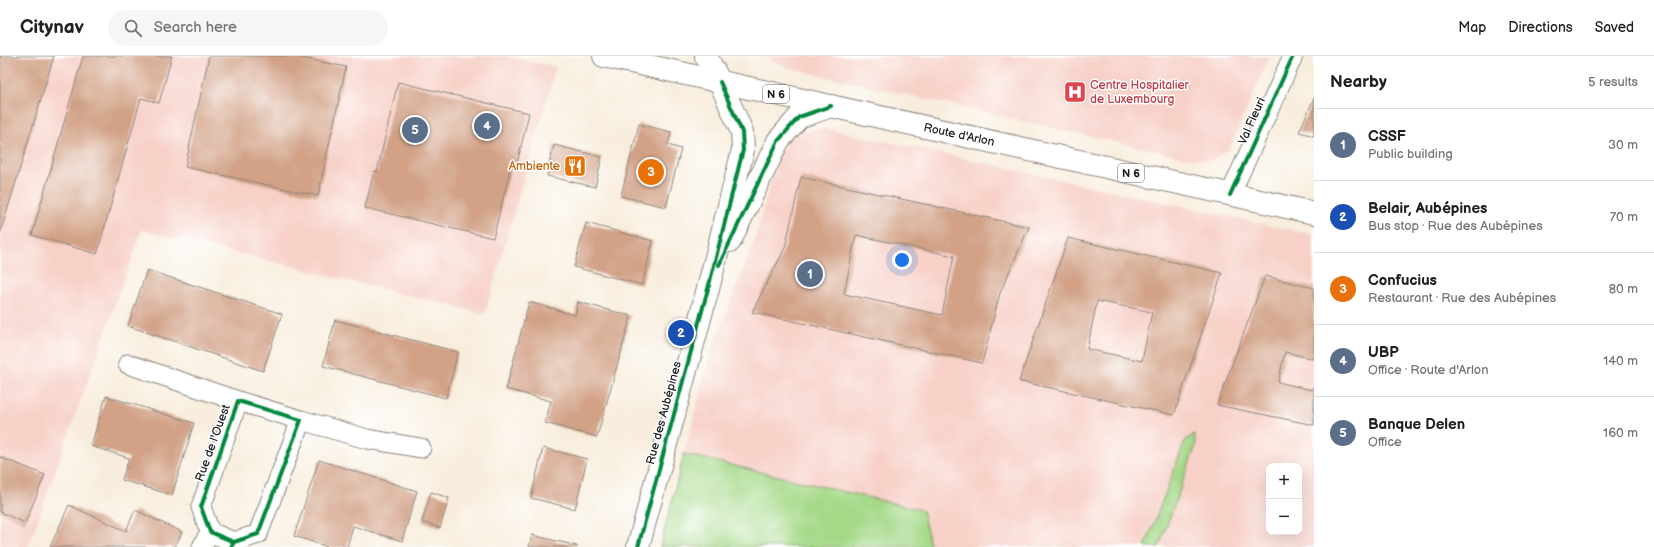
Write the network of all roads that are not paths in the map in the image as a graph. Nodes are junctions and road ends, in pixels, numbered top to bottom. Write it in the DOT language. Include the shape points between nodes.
graph roads {
  1 [pos="604,56"];
  2 [pos="706,56"];
  3 [pos="1293,56"];
  4 [pos="720,82"];
  5 [pos="831,106"];
  6 [pos="1230,194"];
  7 [pos="1314,213"];
  8 [pos="709,285"];
  9 [pos="128,364"];
  10 [pos="238,401"];
  11 [pos="301,420"];
  12 [pos="421,448"];
  13 [pos="206,540"];
  14 [pos="232,545"];
  15 [pos="638,547"];
  1 -- 4 [label="street, Route d'Arlon / N 6"];
  2 -- 4 [label="street, Rue des Aubépines"];
  3 -- 6 [label="street, Val Fleuri"];
  4 -- 5 [label="street, Route d'Arlon / N 6"];
  4 -- 8 [label="street, Rue des Aubépines" via="742,132 743,150"];
  5 -- 6 [label="street, Route d'Arlon / N 6"];
  5 -- 8 [label="street, Rue des Aubépines" via="799,117 778,141"];
  6 -- 7 [label="street, Route d'Arlon / N 6"];
  8 -- 15 [label="street, Rue des Aubépines"];
  9 -- 10 [label="street, Rue de l'Ouest"];
  10 -- 11 [label="street, Rue de l'Ouest"];
  10 -- 13 [label="street, Rue de l'Ouest" via="200,507"];
  11 -- 12 [label="street, Rue de l'Ouest" via="367,439"];
  11 -- 14 [label="street, Rue de l'Ouest" via="258,534"];
  13 -- 14 [label="street, Rue de l'Ouest"];
}
